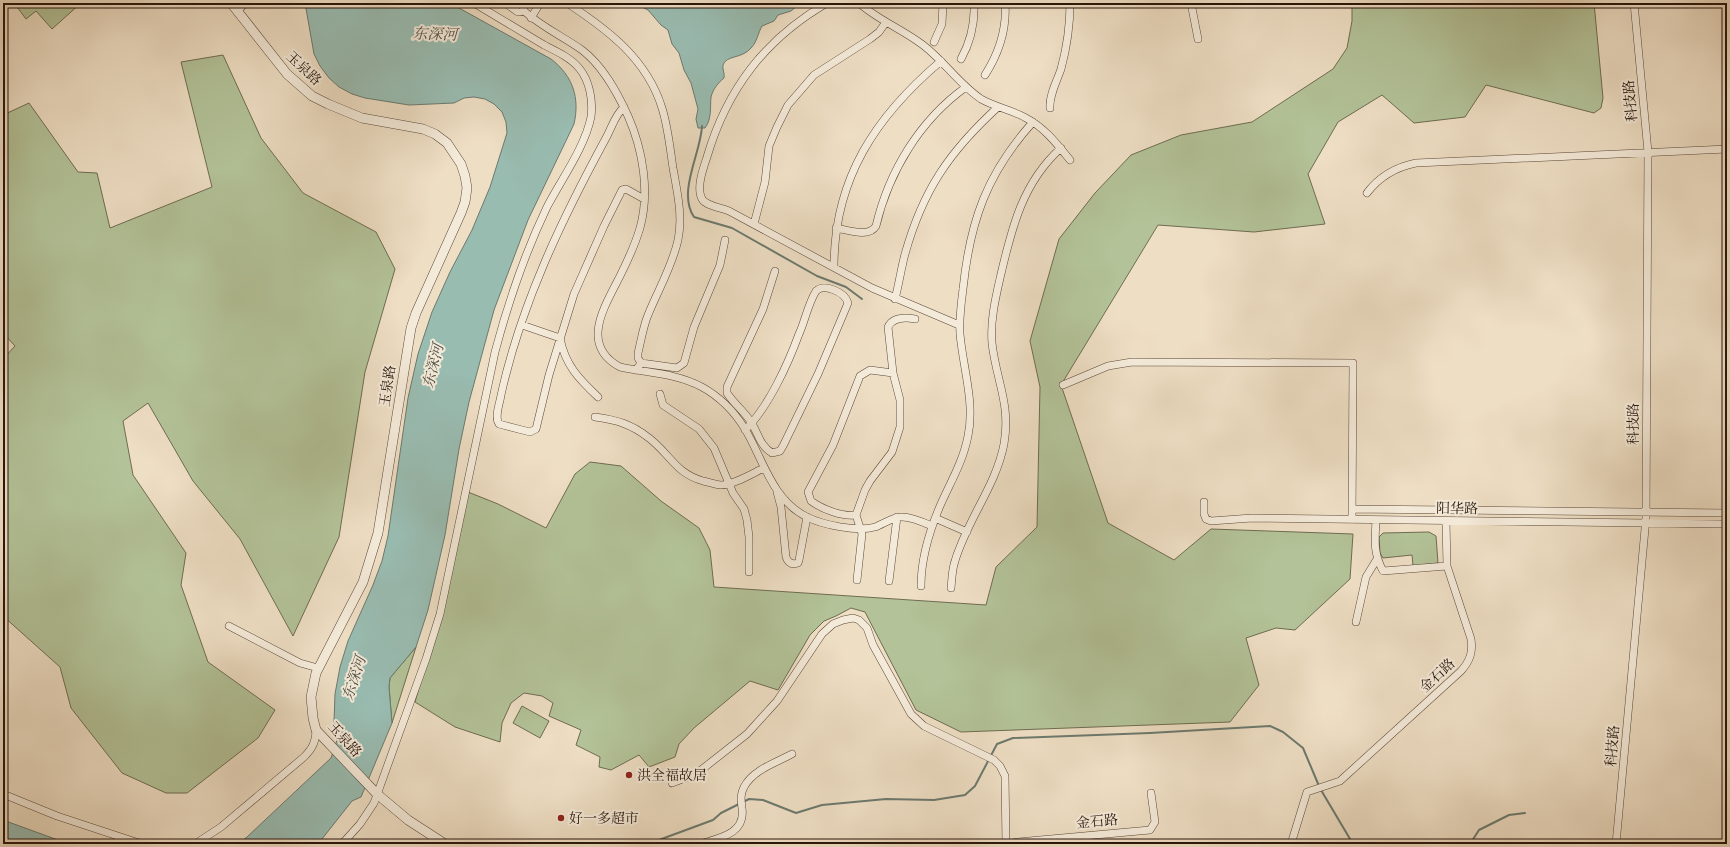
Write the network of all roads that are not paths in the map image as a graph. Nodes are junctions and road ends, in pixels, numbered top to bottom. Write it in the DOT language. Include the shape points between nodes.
graph roads {
  1 [pos="231,3"];
  2 [pos="245,3"];
  3 [pos="474,3"];
  4 [pos="505,3"];
  5 [pos="521,3"];
  6 [pos="540,3"];
  7 [pos="567,3"];
  8 [pos="827,3"];
  9 [pos="859,3"];
  10 [pos="943,3"];
  11 [pos="974,3"];
  12 [pos="1005,3"];
  13 [pos="1070,3"];
  14 [pos="1191,3"];
  15 [pos="1634,3"];
  16 [pos="524,11"];
  17 [pos="238,12"];
  18 [pos="531,18"];
  19 [pos="886,22"];
  20 [pos="1198,39"];
  21 [pos="934,42"];
  22 [pos="961,59"];
  23 [pos="941,61"];
  24 [pos="985,74"];
  25 [pos="966,87"];
  26 [pos="624,107"];
  27 [pos="998,107"];
  28 [pos="1050,108"];
  29 [pos="1033,122"];
  30 [pos="1060,148"];
  31 [pos="1727,149"];
  32 [pos="1648,152"];
  33 [pos="1070,160"];
  34 [pos="1367,193"];
  35 [pos="644,199"];
  36 [pos="754,224"];
  37 [pos="836,228"];
  38 [pos="725,240"];
  39 [pos="834,267"];
  40 [pos="774,271"];
  41 [pos="895,299"];
  42 [pos="915,319"];
  43 [pos="522,325"];
  44 [pos="959,325"];
  45 [pos="560,338"];
  46 [pos="641,363"];
  47 [pos="636,370"];
  48 [pos="893,373"];
  49 [pos="1063,385"];
  50 [pos="660,394"];
  51 [pos="598,397"];
  52 [pos="595,417"];
  53 [pos="752,423"];
  54 [pos="745,430"];
  55 [pos="764,468"];
  56 [pos="729,483"];
  57 [pos="776,488"];
  58 [pos="1204,502"];
  59 [pos="1352,509"];
  60 [pos="1646,512"];
  61 [pos="1727,513"];
  62 [pos="856,515"];
  63 [pos="807,517"];
  64 [pos="897,518"];
  65 [pos="935,518"];
  66 [pos="1352,520"];
  67 [pos="1376,520"];
  68 [pos="1446,521"];
  69 [pos="1645,523"];
  70 [pos="1727,524"];
  71 [pos="932,526"];
  72 [pos="861,528"];
  73 [pos="967,532"];
  74 [pos="1377,559"];
  75 [pos="1447,566"];
  76 [pos="749,572"];
  77 [pos="857,580"];
  78 [pos="889,581"];
  79 [pos="921,586"];
  80 [pos="952,588"];
  81 [pos="1356,622"];
  82 [pos="229,626"];
  83 [pos="318,668"];
  84 [pos="316,730"];
  85 [pos="792,754"];
  86 [pos="672,783"];
  87 [pos="1151,793"];
  88 [pos="3,794"];
  89 [pos="377,794"];
  90 [pos="142,844"];
  91 [pos="195,844"];
  92 [pos="342,844"];
  93 [pos="445,844"];
  94 [pos="700,844"];
  95 [pos="1007,844"];
  96 [pos="1291,844"];
  97 [pos="1616,844"];
  1 -- 17 [label="street, 玉泉路"];
  2 -- 17 [label="street"];
  3 -- 89 [label="street" via="562,55 579,68 588,83 591,117 584,139 547,207 501,328 440,614"];
  4 -- 16 [label="street" via="518,12"];
  5 -- 16 [label="street"];
  6 -- 18 [label="street"];
  7 -- 46 [label="street" via="599,24 630,52 644,69 662,108 667,128 678,194 680,227 668,271 647,317 638,353"];
  8 -- 36 [label="street" via="782,34 752,66 728,103 711,144 701,182 702,198 706,203 730,211"];
  9 -- 19 [label="street"];
  10 -- 21 [label="street" via="942,24"];
  11 -- 22 [label="street" via="974,25"];
  12 -- 24 [label="street" via="1002,36"];
  13 -- 28 [label="street" via="1066,46"];
  14 -- 20 [label="street"];
  15 -- 32 [label="street, 科技路"];
  16 -- 18 [label="street"];
  17 -- 83 [label="street, 玉泉路" via="287,74 312,96 362,118 412,126 434,134 454,153 461,164 466,182 465,202 461,213 411,328 374,550 355,599"];
  18 -- 26 [label="street" via="583,50 595,61"];
  19 -- 23 [label="street" via="923,45"];
  19 -- 36 [label="street" via="870,39 814,75 788,105 770,146 765,182"];
  23 -- 25 [label="street"];
  23 -- 37 [label="street" via="904,95 868,142 849,179"];
  25 -- 27 [label="street" via="983,100"];
  25 -- 37 [label="street" via="941,109 908,149 890,181 874,231 867,233"];
  26 -- 35 [label="street" via="639,149"];
  26 -- 43 [label="street" via="617,113 564,218"];
  27 -- 29 [label="street"];
  27 -- 41 [label="street" via="949,158 928,191 913,230"];
  29 -- 30 [label="street" via="1049,134"];
  29 -- 44 [label="street" via="996,172 979,208 964,274"];
  30 -- 33 [label="street"];
  30 -- 73 [label="street" via="1031,182 1010,234 991,334 1005,405 1006,432 996,472"];
  31 -- 32 [label="street"];
  32 -- 34 [label="street" via="1416,163 1388,173"];
  32 -- 60 [label="street, 科技路"];
  35 -- 45 [label="street" via="626,189 619,194 574,294"];
  35 -- 47 [label="street" via="634,247 603,312 598,337 601,350 612,363 620,368"];
  36 -- 39 [label="street"];
  37 -- 39 [label="street"];
  38 -- 46 [label="street" via="720,265 694,327 684,363 677,368"];
  39 -- 41 [label="street"];
  40 -- 53 [label="street" via="770,291 727,387 731,399"];
  41 -- 44 [label="street"];
  42 -- 48 [label="street" via="895,319 888,327"];
  43 -- 45 [label="street"];
  43 -- 45 [label="street" via="505,378 497,418 499,424 530,432 536,429"];
  44 -- 65 [label="street" via="971,410 969,435 961,462"];
  45 -- 51 [label="street" via="563,352 576,375"];
  46 -- 47 [label="street"];
  47 -- 54 [label="street" via="674,375 701,386 725,404"];
  48 -- 62 [label="street" via="901,413 896,441 892,452 865,490"];
  48 -- 62 [label="street" via="870,370 860,376 833,445 808,492 811,502 815,505 844,515"];
  49 -- 59 [label="street" via="1108,366 1132,362 1353,363"];
  50 -- 56 [label="street" via="663,405 692,423 707,438"];
  52 -- 56 [label="street" via="616,420 638,430 659,446 681,472 689,476 722,485"];
  53 -- 53 [label="street" via="792,354 816,292 823,288 843,295 848,302 847,308 780,451 772,453 766,450"];
  53 -- 54 [label="street"];
  54 -- 55 [label="street"];
  55 -- 56 [label="street"];
  55 -- 57 [label="street"];
  56 -- 76 [label="street" via="744,509 747,520"];
  57 -- 63 [label="street" via="790,505"];
  57 -- 63 [label="street" via="781,507 786,558 791,564 798,563"];
  58 -- 66 [label="street, 阳华路" via="1204,514 1210,521 1252,518"];
  59 -- 60 [label="street, 阳华路"];
  59 -- 66 [label="street"];
  60 -- 61 [label="street, 阳华路"];
  60 -- 69 [label="street, 科技路"];
  62 -- 72 [label="street"];
  63 -- 72 [label="street" via="832,525"];
  64 -- 71 [label="street" via="906,517"];
  64 -- 72 [label="street" via="876,526"];
  64 -- 78 [label="street"];
  65 -- 71 [label="street"];
  65 -- 73 [label="street"];
  66 -- 67 [label="street, 阳华路"];
  67 -- 68 [label="street, 阳华路"];
  67 -- 74 [label="street"];
  68 -- 69 [label="street, 阳华路"];
  68 -- 75 [label="street, 金石路"];
  69 -- 70 [label="street, 阳华路"];
  69 -- 97 [label="street, 科技路"];
  71 -- 79 [label="street" via="923,559"];
  72 -- 77 [label="street"];
  73 -- 80 [label="street" via="954,562"];
  74 -- 75 [label="street" via="1383,571"];
  74 -- 81 [label="street" via="1366,577"];
  75 -- 96 [label="street, 金石路" via="1471,639 1471,657 1467,665 1340,781 1307,792"];
  82 -- 83 [label="street" via="300,663"];
  83 -- 84 [label="street, 玉泉路" via="311,697"];
  84 -- 89 [label="street, 玉泉路"];
  84 -- 91 [label="street" via="316,739 304,757 221,828"];
  85 -- 94 [label="street" via="762,769 744,786 740,799 743,818 736,829 723,837"];
  86 -- 95 [label="street" via="696,774 746,734 777,701 822,634 838,621 859,620 867,628 873,645 906,706 917,721 987,756 1000,766 1005,776"];
  87 -- 95 [label="street, 金石路" via="1155,822 1150,830"];
  88 -- 90 [label="street" via="57,816"];
  89 -- 92 [label="street" via="369,811"];
  89 -- 93 [label="street, 玉泉路" via="408,820"];
}
